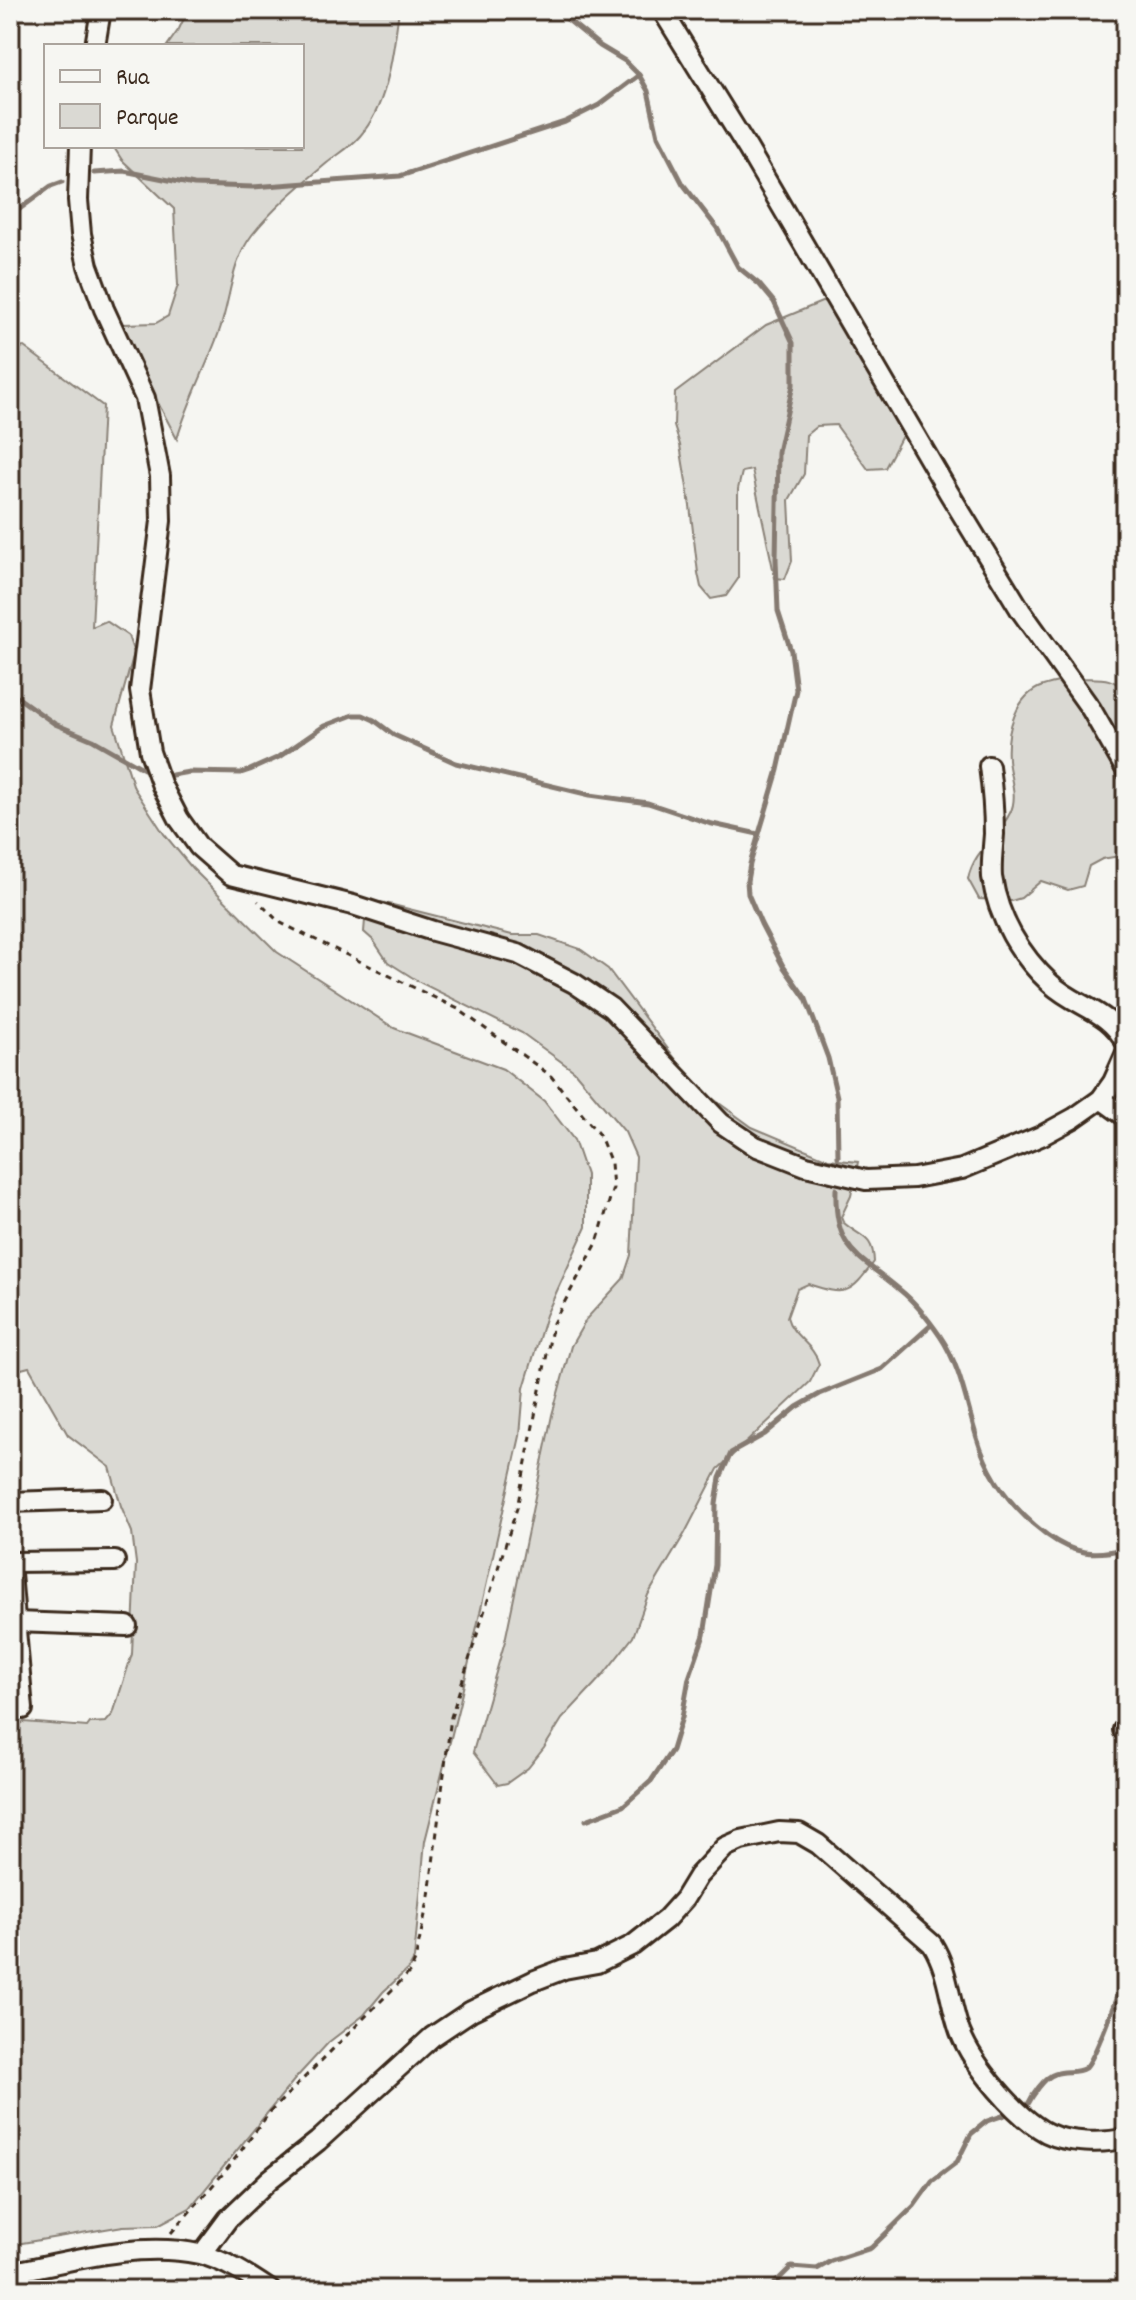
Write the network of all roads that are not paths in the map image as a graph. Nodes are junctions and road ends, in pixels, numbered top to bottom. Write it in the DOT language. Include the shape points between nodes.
graph roads {
  1 [pos="101,10"];
  2 [pos="662,10"];
  3 [pos="95,44"];
  4 [pos="80,148"];
  5 [pos="989,766"];
  6 [pos="1126,770"];
  7 [pos="1126,1043"];
  8 [pos="1126,1053"];
  9 [pos="1101,1099"];
  10 [pos="1126,1117"];
  11 [pos="102,1499"];
  12 [pos="10,1502"];
  13 [pos="115,1561"];
  14 [pos="10,1562"];
  15 [pos="15,1622"];
  16 [pos="127,1626"];
  17 [pos="23,1709"];
  18 [pos="1126,2138"];
  19 [pos="202,2254"];
  20 [pos="10,2273"];
  21 [pos="270,2290"];
  1 -- 3 [label="street"];
  2 -- 6 [label="street" via="1021,611 1091,709"];
  4 -- 9 [label="street" via="78,200 88,266 145,398 160,476 161,521 140,690 150,752 179,819 199,847 231,875 518,954 574,983 611,1008 721,1123 755,1146 806,1166 866,1180 962,1169 1041,1136"];
  5 -- 7 [label="street" via="992,876 1002,915 1033,966 1067,997 1112,1022"];
  8 -- 9 [label="street"];
  9 -- 10 [label="street"];
  11 -- 12 [label="street"];
  13 -- 14 [label="street"];
  14 -- 15 [label="street"];
  15 -- 16 [label="street"];
  15 -- 17 [label="street"];
  18 -- 19 [label="street" via="1083,2140 1050,2135 1032,2124 974,2058 960,2032 942,1960 932,1944 818,1844 799,1833 779,1832 725,1847 666,1919 633,1945 597,1963 533,1981 432,2037 270,2179 228,2219"];
  19 -- 20 [label="street" via="158,2248"];
  19 -- 21 [label="street"];
}
